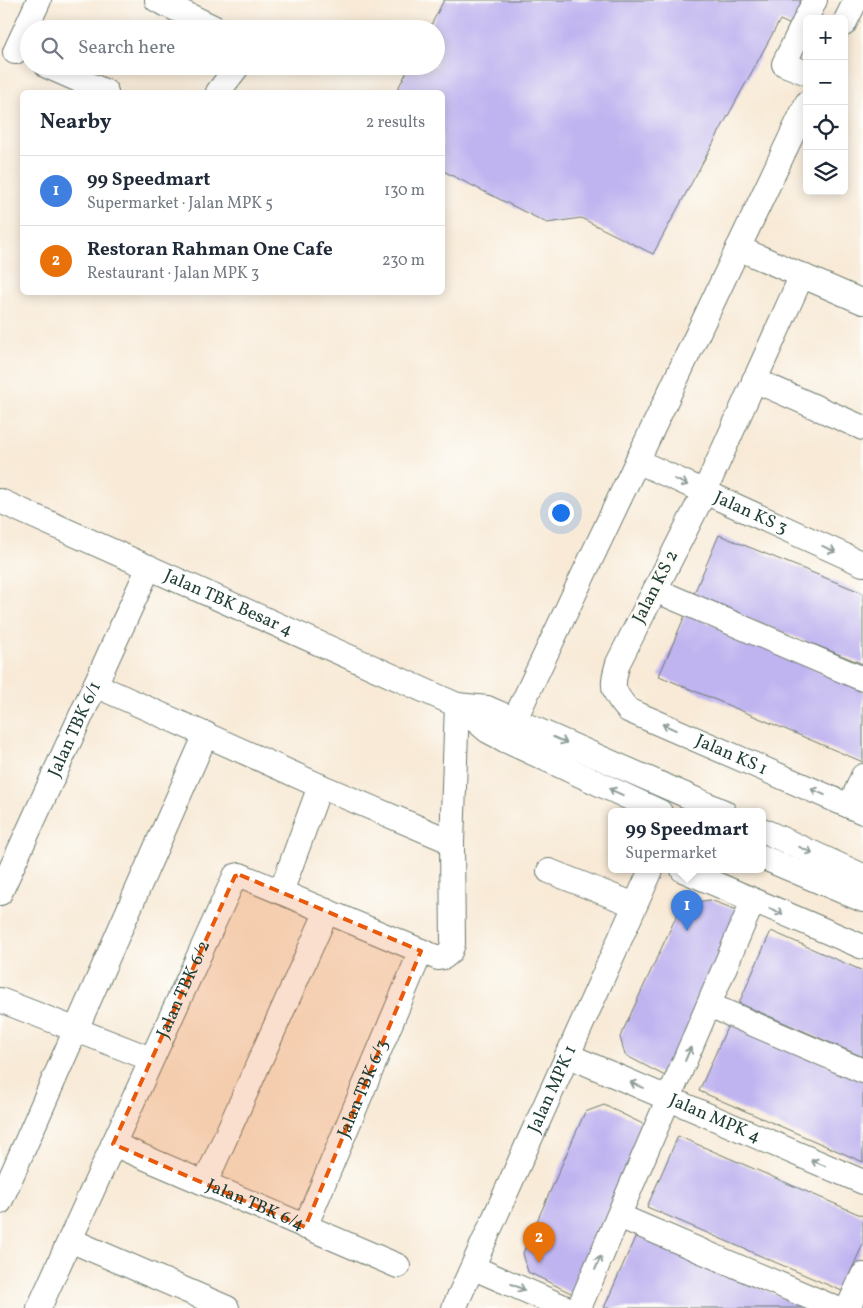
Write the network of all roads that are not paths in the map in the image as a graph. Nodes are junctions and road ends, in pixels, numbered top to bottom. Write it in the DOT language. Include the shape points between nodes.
graph roads {
  1 [pos="39,0"];
  2 [pos="157,0"];
  3 [pos="815,0"];
  4 [pos="856,0"];
  5 [pos="848,16"];
  6 [pos="30,20"];
  7 [pos="198,20"];
  8 [pos="803,71"];
  9 [pos="67,75"];
  10 [pos="231,75"];
  11 [pos="101,90"];
  12 [pos="220,90"];
  13 [pos="806,105"];
  14 [pos="738,248"];
  15 [pos="802,275"];
  16 [pos="863,302"];
  17 [pos="754,380"];
  18 [pos="863,428"];
  19 [pos="637,461"];
  20 [pos="704,492"];
  21 [pos="0,501"];
  22 [pos="863,564"];
  23 [pos="149,567"];
  24 [pos="654,590"];
  25 [pos="863,679"];
  26 [pos="613,682"];
  27 [pos="95,685"];
  28 [pos="457,705"];
  29 [pos="510,730"];
  30 [pos="206,734"];
  31 [pos="863,776"];
  32 [pos="320,786"];
  33 [pos="653,808"];
  34 [pos="714,808"];
  35 [pos="856,809"];
  36 [pos="766,832"];
  37 [pos="452,842"];
  38 [pos="766,858"];
  39 [pos="549,871"];
  40 [pos="649,873"];
  41 [pos="690,873"];
  42 [pos="863,876"];
  43 [pos="281,892"];
  44 [pos="0,893"];
  45 [pos="863,900"];
  46 [pos="753,901"];
  47 [pos="635,905"];
  48 [pos="327,911"];
  49 [pos="863,947"];
  50 [pos="420,951"];
  51 [pos="0,1000"];
  52 [pos="709,1004"];
  53 [pos="76,1031"];
  54 [pos="567,1055"];
  55 [pos="151,1059"];
  56 [pos="863,1071"];
  57 [pos="668,1099"];
  58 [pos="113,1144"];
  59 [pos="863,1182"];
  60 [pos="205,1183"];
  61 [pos="0,1202"];
  62 [pos="619,1216"];
  63 [pos="305,1226"];
  64 [pos="70,1240"];
  65 [pos="398,1266"];
  66 [pos="474,1268"];
  67 [pos="863,1275"];
  68 [pos="39,1308"];
  69 [pos="227,1308"];
  70 [pos="454,1308"];
  71 [pos="566,1308"];
  72 [pos="579,1308"];
  73 [pos="835,1308"];
  74 [pos="848,1308"];
  1 -- 6 [label="street"];
  2 -- 7 [label="street"];
  3 -- 8 [label="street" via="784,64"];
  4 -- 5 [label="street"];
  9 -- 11 [label="street"];
  10 -- 12 [label="street"];
  13 -- 14 [label="street"];
  14 -- 15 [label="street"];
  14 -- 19 [label="street"];
  15 -- 16 [label="street"];
  15 -- 17 [label="street, Jalan KS 2"];
  17 -- 18 [label="street"];
  17 -- 20 [label="street, Jalan KS 2"];
  19 -- 20 [label="street, Jalan KS 3, one-way"];
  19 -- 29 [label="street"];
  20 -- 22 [label="street, Jalan KS 3, one-way"];
  20 -- 24 [label="street, Jalan KS 2"];
  21 -- 23 [label="street, Jalan TBK Besar 4"];
  23 -- 27 [label="street, Jalan TBK 6/1"];
  23 -- 28 [label="street, Jalan TBK Besar 4"];
  24 -- 25 [label="street"];
  24 -- 26 [label="street, Jalan KS 2" via="618,663"];
  35 -- 26 [label="street, Jalan KS 1, one-way" via="628,710 618,697"];
  27 -- 30 [label="street"];
  27 -- 44 [label="street, Jalan TBK 6/1"];
  28 -- 29 [label="street, Jalan TBK Besar 4" via="486,708"];
  28 -- 37 [label="street"];
  33 -- 29 [label="street, one-way"];
  29 -- 34 [label="street, one-way"];
  30 -- 32 [label="street"];
  30 -- 53 [label="street"];
  31 -- 35 [label="street"];
  32 -- 37 [label="street"];
  32 -- 43 [label="street"];
  36 -- 42 [label="street, one-way"];
  37 -- 50 [label="street, Jalan TBK 6/2" via="453,944 444,958"];
  38 -- 45 [label="street"];
  39 -- 47 [label="street"];
  40 -- 47 [label="street, Jalan MPK 1"];
  41 -- 46 [label="street"];
  43 -- 48 [label="street, Jalan TBK 6/2"];
  43 -- 55 [label="street, Jalan TBK 6/2" via="240,875 234,876"];
  46 -- 49 [label="street, one-way"];
  46 -- 52 [label="street"];
  47 -- 54 [label="street, Jalan MPK 1"];
  48 -- 50 [label="street, Jalan TBK 6/2"];
  48 -- 60 [label="street"];
  50 -- 63 [label="street, Jalan TBK 6/3"];
  51 -- 53 [label="street"];
  52 -- 56 [label="street"];
  57 -- 52 [label="street, one-way"];
  53 -- 55 [label="street"];
  53 -- 61 [label="street"];
  57 -- 54 [label="street, Jalan MPK 4, one-way"];
  54 -- 66 [label="street, Jalan MPK 1"];
  55 -- 58 [label="street, Jalan TBK 6/2"];
  59 -- 57 [label="street, Jalan MPK 4, one-way"];
  57 -- 62 [label="street"];
  58 -- 60 [label="street, Jalan TBK 6/4"];
  58 -- 64 [label="street, Jalan TBK 6/2"];
  60 -- 63 [label="street, Jalan TBK 6/4"];
  72 -- 62 [label="street, one-way"];
  62 -- 73 [label="street"];
  63 -- 65 [label="street, Jalan TBK 6/4"];
  64 -- 68 [label="street, Jalan TBK 6/2"];
  64 -- 69 [label="street"];
  66 -- 70 [label="street, Jalan MPK 1"];
  66 -- 71 [label="street, one-way"];
  67 -- 74 [label="street"];
}
